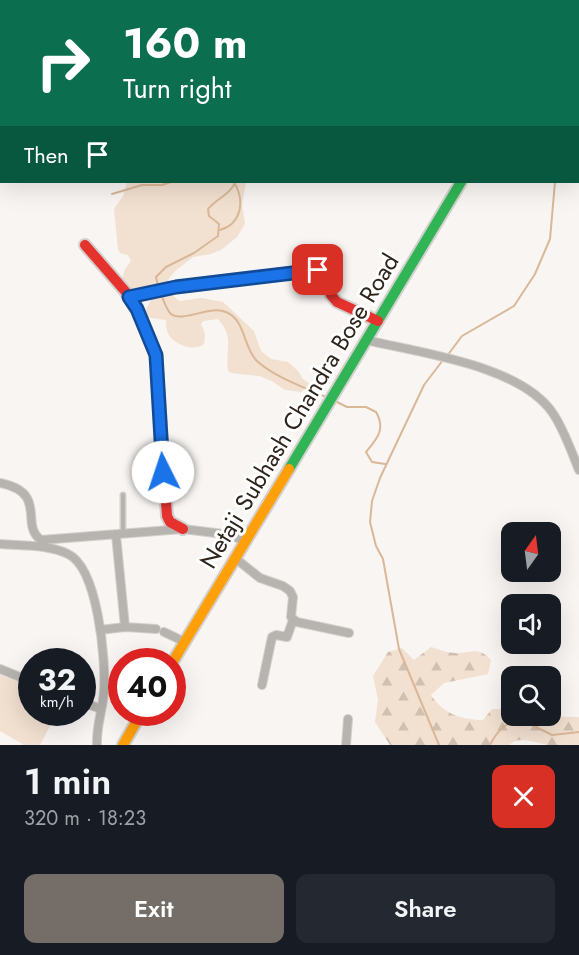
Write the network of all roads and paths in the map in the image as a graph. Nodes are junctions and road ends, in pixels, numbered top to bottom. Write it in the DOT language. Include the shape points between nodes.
graph roads {
  1 [pos="460,183"];
  2 [pos="85,245"];
  3 [pos="129,297"];
  4 [pos="378,321"];
  5 [pos="366,340"];
  6 [pos="579,470"];
  7 [pos="0,483"];
  8 [pos="123,495"];
  9 [pos="166,516"];
  10 [pos="183,529"];
  11 [pos="167,530"];
  12 [pos="119,535"];
  13 [pos="245,542"];
  14 [pos="0,544"];
  15 [pos="235,558"];
  16 [pos="293,620"];
  17 [pos="125,627"];
  18 [pos="100,630"];
  19 [pos="349,633"];
  20 [pos="185,642"];
  21 [pos="181,648"];
  22 [pos="0,669"];
  23 [pos="18,676"];
  24 [pos="262,685"];
  25 [pos="96,707"];
  26 [pos="101,709"];
  27 [pos="348,719"];
  28 [pos="134,726"];
  29 [pos="97,745"];
  30 [pos="123,745"];
  31 [pos="346,745"];
  1 -- 4 [label="street, Netaji Subhash Chandra Bose Road"];
  2 -- 3 [label="street"];
  3 -- 4 [label="street" via="160,289 318,270 338,302"];
  3 -- 9 [label="street" via="156,355"];
  4 -- 5 [label="street, Netaji Subhash Chandra Bose Road"];
  5 -- 6 [label="street" via="512,379 545,402 554,414"];
  5 -- 13 [label="street, Netaji Subhash Chandra Bose Road"];
  7 -- 12 [label="street" via="18,488 28,498 39,539"];
  8 -- 12 [label="lane"];
  9 -- 10 [label="street"];
  9 -- 11 [label="street"];
  10 -- 11 [label="street"];
  10 -- 13 [label="street" via="232,535"];
  11 -- 12 [label="street"];
  12 -- 17 [label="street"];
  13 -- 15 [label="street, Netaji Subhash Chandra Bose Road"];
  14 -- 18 [label="street" via="45,548 75,558 88,578"];
  15 -- 16 [label="street" via="260,578 290,591"];
  15 -- 20 [label="street, Netaji Subhash Chandra Bose Road"];
  16 -- 19 [label="street"];
  16 -- 24 [label="street" via="287,637 272,637"];
  17 -- 18 [label="street"];
  17 -- 20 [label="street" via="160,630"];
  18 -- 26 [label="street" via="105,659"];
  20 -- 21 [label="street, Netaji Subhash Chandra Bose Road"];
  22 -- 23 [label="street"];
  25 -- 26 [label="street"];
  26 -- 29 [label="street"];
  27 -- 31 [label="street"];
  28 -- 30 [label="street"];
}
